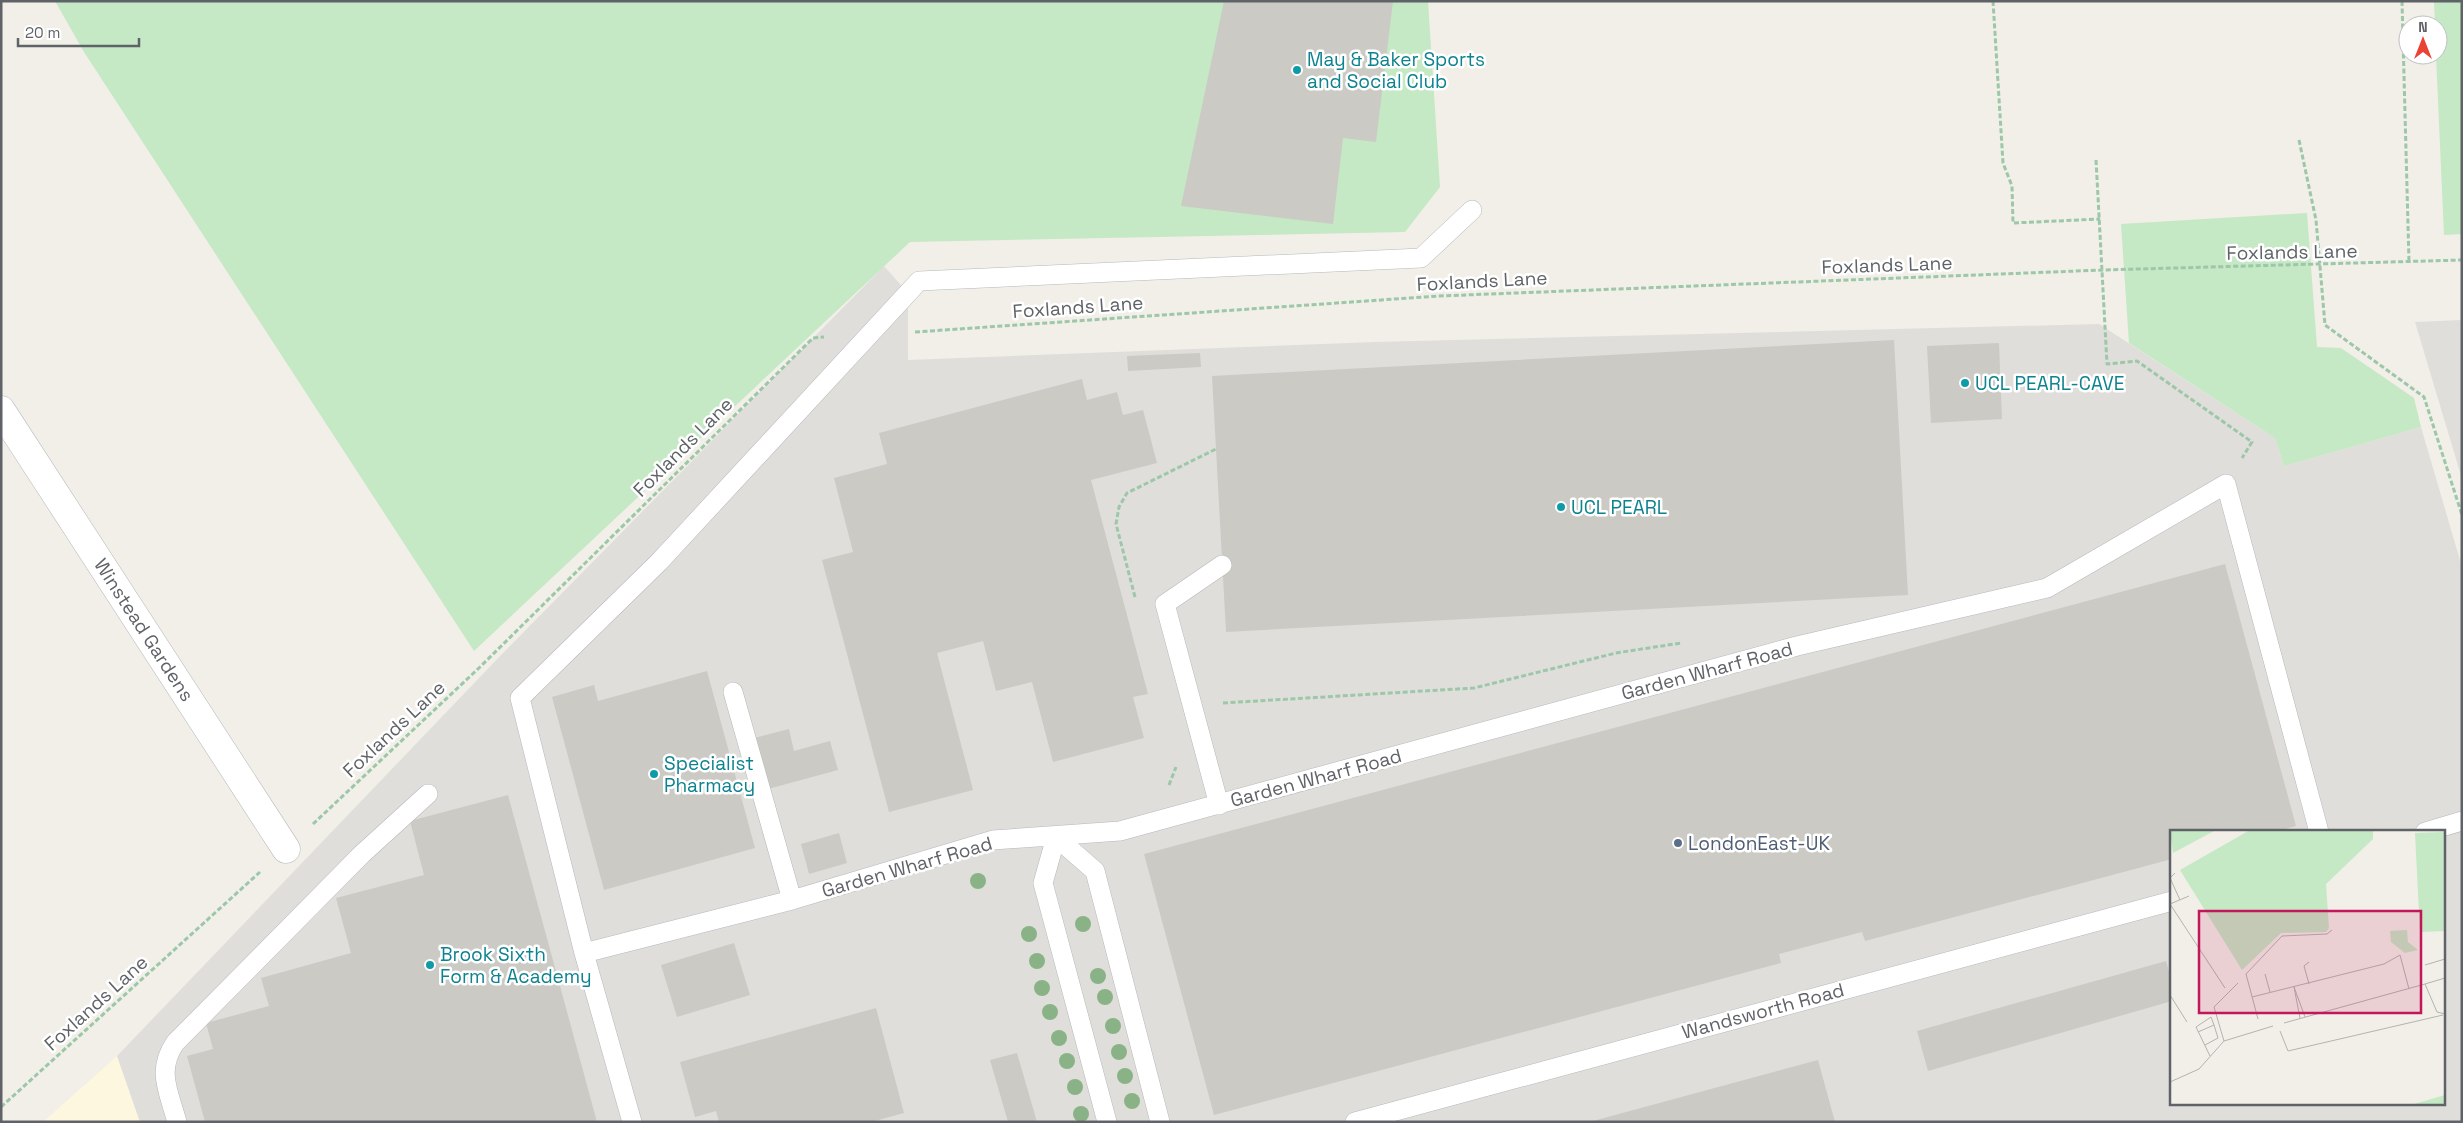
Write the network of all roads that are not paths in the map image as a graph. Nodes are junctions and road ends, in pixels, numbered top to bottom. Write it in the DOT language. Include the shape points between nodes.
graph roads {
  1 [pos="1472,210"];
  2 [pos="1,410"];
  3 [pos="1222,565"];
  4 [pos="733,692"];
  5 [pos="428,794"];
  6 [pos="1219,805"];
  7 [pos="2462,822"];
  8 [pos="2318,830"];
  9 [pos="2432,830"];
  10 [pos="1056,838"];
  11 [pos="286,849"];
  12 [pos="792,900"];
  13 [pos="2170,902"];
  14 [pos="584,953"];
  15 [pos="177,1122"];
  16 [pos="632,1122"];
  17 [pos="1107,1122"];
  18 [pos="1160,1122"];
  19 [pos="1355,1122"];
  1 -- 14 [label="lane" via="1421,258 919,280 659,562 520,698"];
  2 -- 11 [label="street, Winstead Gardens"];
  3 -- 6 [label="lane" via="1165,604"];
  4 -- 12 [label="lane"];
  5 -- 15 [label="lane" via="362,854 175,1043 164,1062 164,1073"];
  6 -- 8 [label="lane, Garden Wharf Road" via="1797,646 2047,588 2226,484"];
  6 -- 10 [label="lane, Garden Wharf Road" via="1120,831"];
  7 -- 9 [label="lane"];
  10 -- 12 [label="lane, Garden Wharf Road" via="993,840"];
  10 -- 17 [label="lane" via="1043,883"];
  10 -- 18 [label="lane" via="1095,871"];
  12 -- 14 [label="lane, Garden Wharf Road"];
  13 -- 19 [label="lane, Wandsworth Road"];
  14 -- 16 [label="lane"];
}
